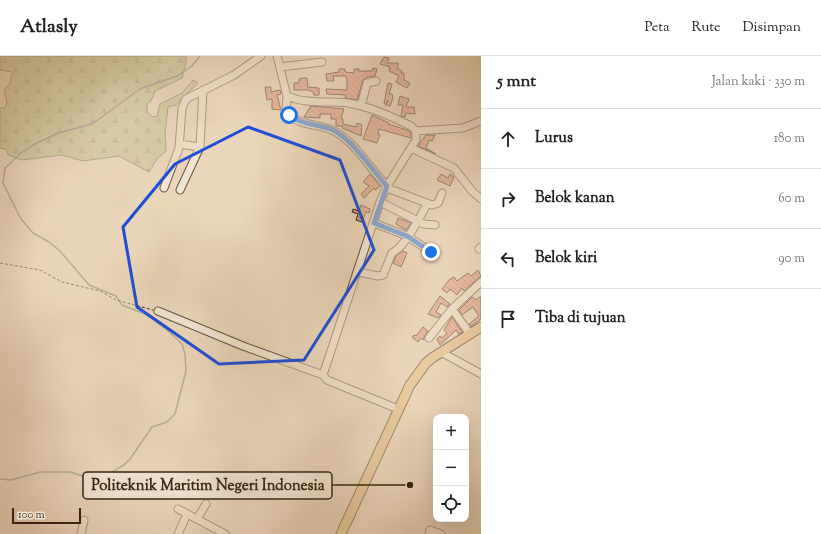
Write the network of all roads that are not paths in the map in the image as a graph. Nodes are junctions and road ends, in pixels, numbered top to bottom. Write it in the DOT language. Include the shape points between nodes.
graph roads {
  1 [pos="261,56"];
  2 [pos="277,56"];
  3 [pos="322,62"];
  4 [pos="280,67"];
  5 [pos="376,81"];
  6 [pos="203,90"];
  7 [pos="287,96"];
  8 [pos="361,106"];
  9 [pos="481,121"];
  10 [pos="416,132"];
  11 [pos="180,144"];
  12 [pos="200,147"];
  13 [pos="411,148"];
  14 [pos="387,187"];
  15 [pos="164,188"];
  16 [pos="180,190"];
  17 [pos="442,193"];
  18 [pos="481,199"];
  19 [pos="380,202"];
  20 [pos="427,204"];
  21 [pos="417,221"];
  22 [pos="374,223"];
  23 [pos="435,225"];
  24 [pos="407,236"];
  25 [pos="431,252"];
  26 [pos="358,272"];
  27 [pos="481,282"];
  28 [pos="452,309"];
  29 [pos="158,311"];
  30 [pos="481,327"];
  31 [pos="470,334"];
  32 [pos="429,338"];
  33 [pos="441,352"];
  34 [pos="481,374"];
  35 [pos="323,375"];
  36 [pos="398,408"];
  37 [pos="206,504"];
  38 [pos="178,509"];
  39 [pos="187,514"];
  40 [pos="197,519"];
  41 [pos="84,520"];
  42 [pos="81,534"];
  43 [pos="178,534"];
  44 [pos="225,534"];
  45 [pos="341,534"];
  46 [pos="429,534"];
  47 [pos="441,534"];
  1 -- 6 [label="street" via="234,75"];
  2 -- 4 [label="street"];
  3 -- 4 [label="street"];
  4 -- 7 [label="street"];
  5 -- 8 [label="street" via="367,83"];
  6 -- 11 [label="street" via="184,102"];
  6 -- 12 [label="street"];
  7 -- 8 [label="street"];
  7 -- 14 [label="street" via="286,110 289,115 304,123 333,130 343,137"];
  8 -- 10 [label="street" via="394,117 411,126"];
  9 -- 10 [label="street" via="463,128"];
  10 -- 13 [label="street" via="416,140"];
  11 -- 12 [label="street"];
  11 -- 15 [label="street"];
  12 -- 16 [label="street"];
  13 -- 14 [label="street"];
  13 -- 18 [label="street" via="454,168"];
  14 -- 19 [label="street"];
  14 -- 20 [label="street"];
  17 -- 20 [label="street" via="438,203"];
  19 -- 21 [label="street"];
  19 -- 22 [label="street"];
  20 -- 21 [label="street"];
  21 -- 23 [label="street"];
  21 -- 24 [label="street"];
  22 -- 24 [label="street"];
  22 -- 26 [label="street"];
  24 -- 25 [label="street"];
  24 -- 26 [label="street" via="392,254 383,275"];
  26 -- 35 [label="street"];
  27 -- 28 [label="street"];
  28 -- 31 [label="street"];
  28 -- 32 [label="street"];
  29 -- 35 [label="street"];
  30 -- 31 [label="main road"];
  31 -- 33 [label="main road"];
  33 -- 34 [label="street"];
  33 -- 36 [label="main road" via="419,372"];
  35 -- 36 [label="street" via="327,380"];
  36 -- 45 [label="main road"];
  37 -- 40 [label="street"];
  38 -- 39 [label="street"];
  39 -- 40 [label="street"];
  39 -- 43 [label="street"];
  40 -- 44 [label="street"];
  41 -- 42 [label="street"];
  46 -- 47 [label="street" via="430,530"];
}
